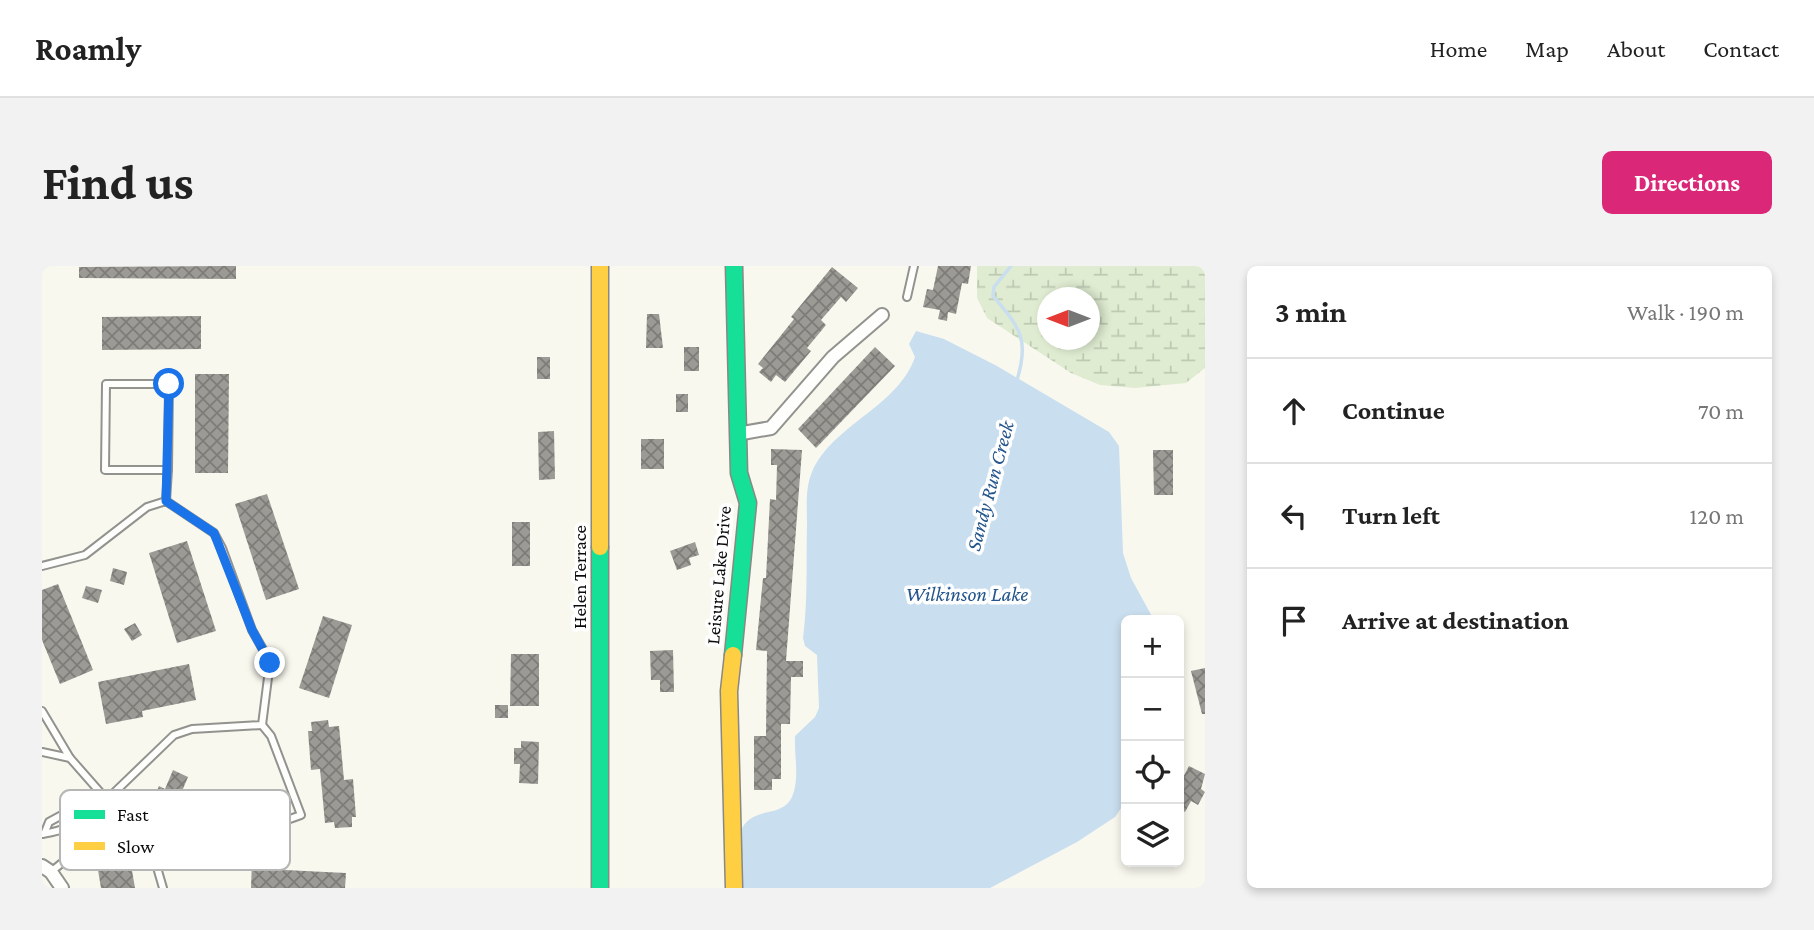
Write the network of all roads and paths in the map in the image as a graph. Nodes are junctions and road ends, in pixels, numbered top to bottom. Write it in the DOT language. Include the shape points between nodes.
graph roads {
  1 [pos="600,266"];
  2 [pos="734,266"];
  3 [pos="914,266"];
  4 [pos="907,297"];
  5 [pos="883,315"];
  6 [pos="737,434"];
  7 [pos="168,470"];
  8 [pos="166,501"];
  9 [pos="42,566"];
  10 [pos="42,712"];
  11 [pos="262,725"];
  12 [pos="42,752"];
  13 [pos="70,758"];
  14 [pos="96,790"];
  15 [pos="118,790"];
  16 [pos="60,816"];
  17 [pos="290,819"];
  18 [pos="44,834"];
  19 [pos="46,869"];
  20 [pos="158,870"];
  21 [pos="62,888"];
  22 [pos="163,888"];
  23 [pos="600,888"];
  24 [pos="734,888"];
  1 -- 23 [label="street, Helen Terrace"];
  2 -- 6 [label="street, Leisure Lake Drive"];
  3 -- 4 [label="lane"];
  5 -- 6 [label="street" via="833,357 771,428"];
  6 -- 24 [label="street, Leisure Lake Drive" via="739,473 748,503 729,691"];
  7 -- 7 [label="lane" via="169,384 106,384 105,470"];
  7 -- 8 [label="lane"];
  8 -- 9 [label="lane" via="147,507 85,555"];
  8 -- 11 [label="lane" via="214,533 222,548 252,630 270,663"];
  10 -- 13 [label="lane"];
  11 -- 15 [label="lane" via="192,729 174,735"];
  11 -- 17 [label="lane" via="271,736 301,815"];
  12 -- 13 [label="lane"];
  13 -- 14 [label="lane"];
  16 -- 18 [label="lane" via="49,822"];
  19 -- 21 [label="street"];
  20 -- 22 [label="lane"];
}
